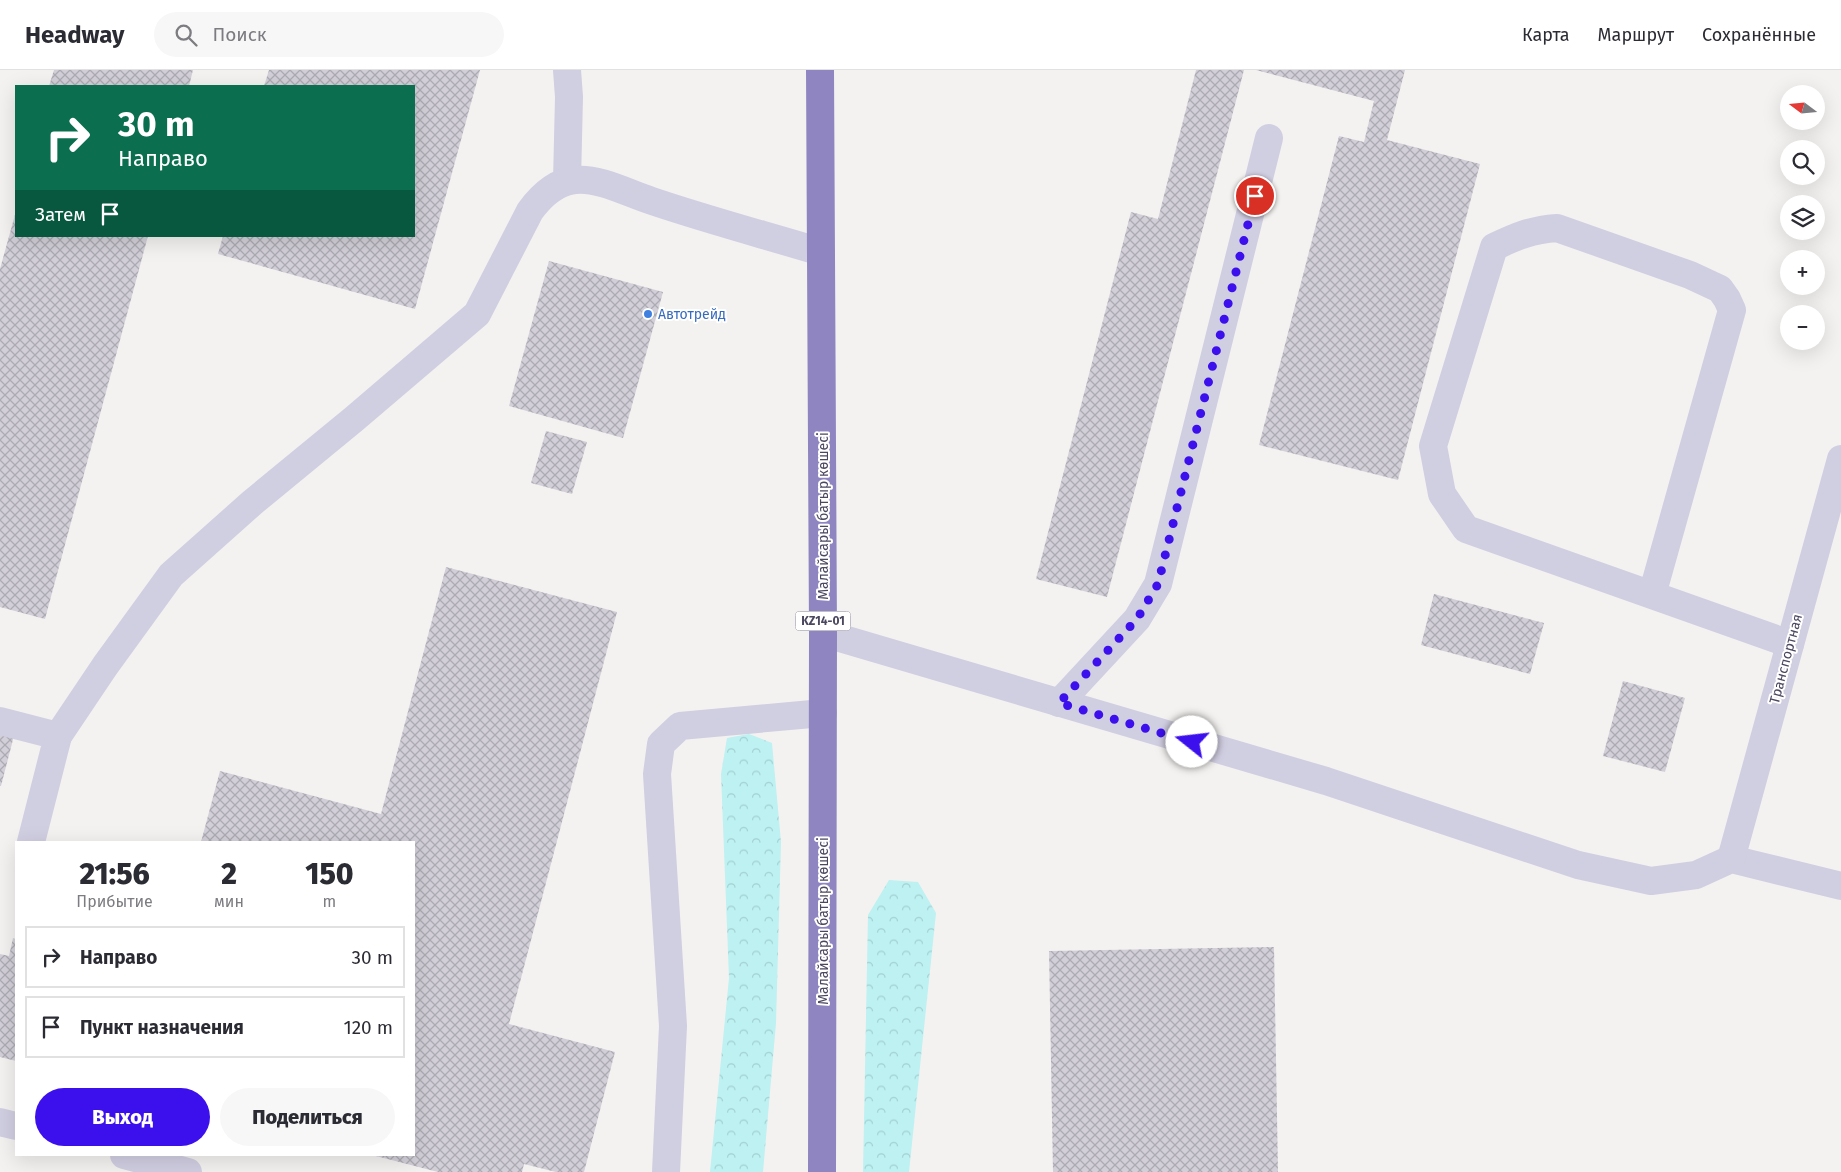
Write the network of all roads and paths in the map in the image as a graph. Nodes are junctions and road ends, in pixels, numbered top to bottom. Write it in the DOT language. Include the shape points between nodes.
graph roads {
  1 [pos="567,70"];
  2 [pos="820,70"];
  3 [pos="1269,138"];
  4 [pos="567,181"];
  5 [pos="821,252"];
  6 [pos="1841,459"];
  7 [pos="1652,595"];
  8 [pos="823,633"];
  9 [pos="1790,644"];
  10 [pos="1059,703"];
  11 [pos="823,713"];
  12 [pos="0,721"];
  13 [pos="58,736"];
  14 [pos="31,841"];
  15 [pos="1731,859"];
  16 [pos="1841,886"];
  17 [pos="0,1122"];
  18 [pos="15,1126"];
  19 [pos="128,1156"];
  20 [pos="188,1172"];
  21 [pos="666,1172"];
  22 [pos="822,1172"];
  1 -- 4 [label="street"];
  2 -- 5 [label="highway, Малайсары батыр көшесі / KZ14-01"];
  3 -- 10 [label="street" via="1158,584 1137,619"];
  4 -- 5 [label="street" via="590,180"];
  4 -- 13 [label="street" via="550,189 538,200 477,314 171,575"];
  5 -- 8 [label="highway, Малайсары батыр көшесі / KZ14-01"];
  6 -- 9 [label="street, Транспортная"];
  7 -- 7 [label="street" via="1732,310 1720,289 1690,275 1557,228 1520,235 1494,247 1433,446 1442,494 1466,529"];
  7 -- 9 [label="street"];
  8 -- 10 [label="street"];
  8 -- 11 [label="highway, Малайсары батыр көшесі / KZ14-01"];
  9 -- 15 [label="street, Транспортная"];
  10 -- 15 [label="street" via="1326,781 1578,865 1651,882 1696,875"];
  11 -- 21 [label="street" via="680,726 661,744 658,774 674,1026"];
  11 -- 22 [label="highway, Малайсары батыр көшесі / KZ14-01"];
  12 -- 13 [label="street"];
  13 -- 14 [label="street"];
  15 -- 16 [label="street"];
  17 -- 18 [label="street"];
  19 -- 20 [label="street"];
}
